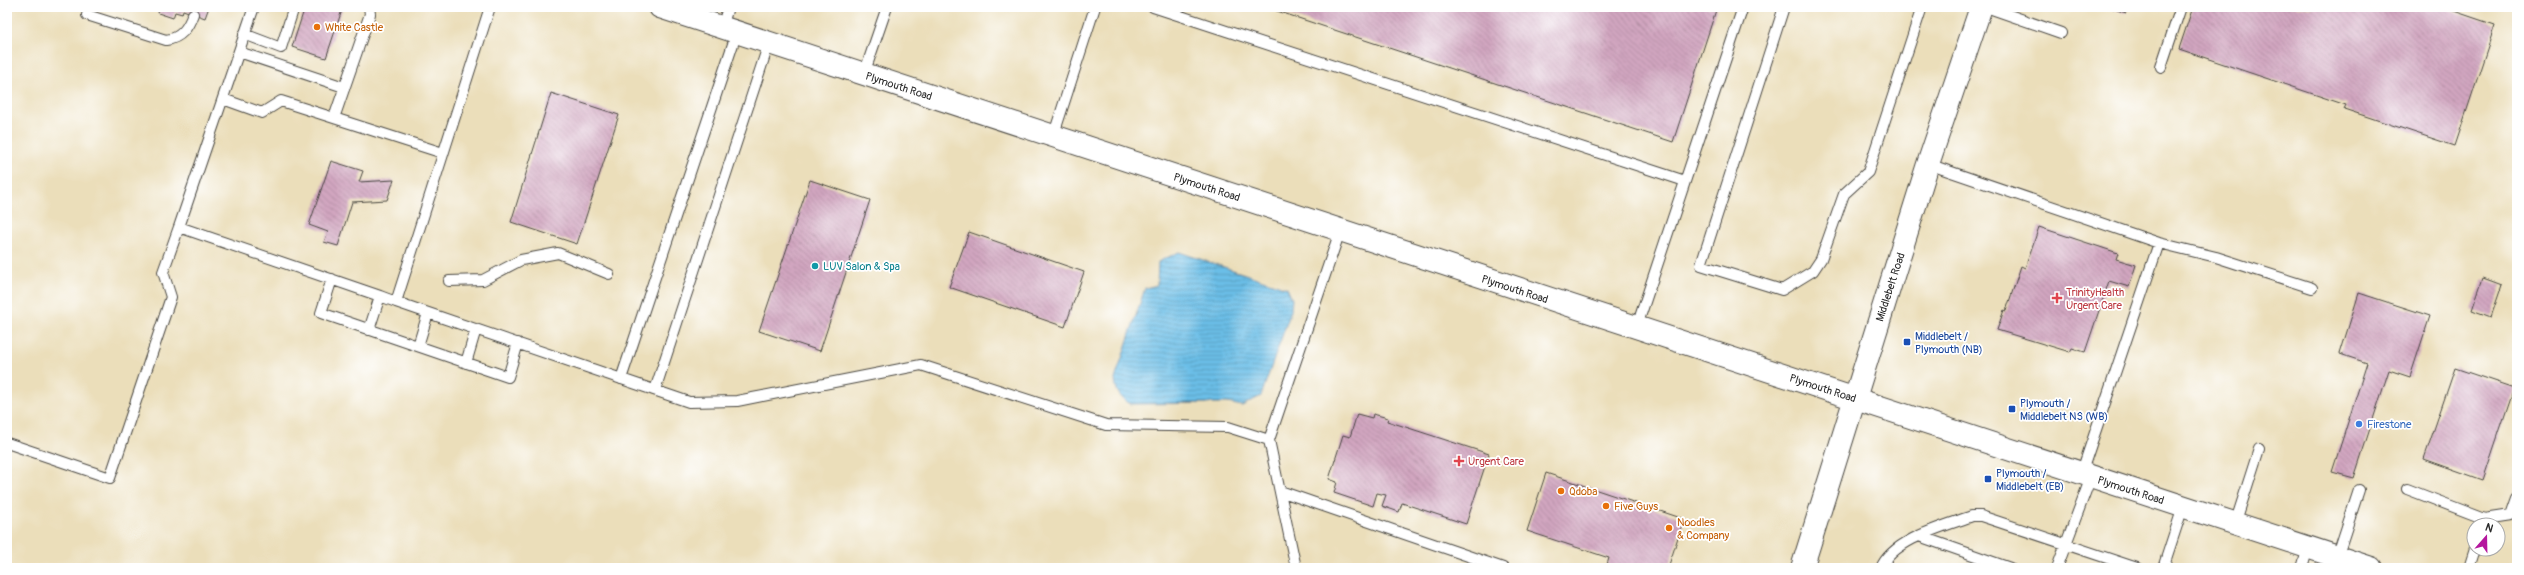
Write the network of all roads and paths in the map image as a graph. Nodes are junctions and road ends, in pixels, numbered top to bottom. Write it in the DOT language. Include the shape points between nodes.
graph roads {
  1 [pos="254,7"];
  2 [pos="294,7"];
  3 [pos="369,7"];
  4 [pos="490,7"];
  5 [pos="660,7"];
  6 [pos="728,7"];
  7 [pos="887,7"];
  8 [pos="1095,7"];
  9 [pos="1153,7"];
  10 [pos="1743,7"];
  11 [pos="1784,7"];
  12 [pos="1922,7"];
  13 [pos="1981,7"];
  14 [pos="1986,7"];
  15 [pos="2181,7"];
  16 [pos="193,14"];
  17 [pos="87,15"];
  18 [pos="729,30"];
  19 [pos="2061,33"];
  20 [pos="244,34"];
  21 [pos="769,43"];
  22 [pos="238,52"];
  23 [pos="2161,67"];
  24 [pos="864,74"];
  25 [pos="344,88"];
  26 [pos="222,99"];
  27 [pos="334,118"];
  28 [pos="1054,137"];
  29 [pos="444,153"];
  30 [pos="1928,164"];
  31 [pos="1685,181"];
  32 [pos="179,228"];
  33 [pos="1340,231"];
  34 [pos="2159,243"];
  35 [pos="609,274"];
  36 [pos="332,279"];
  37 [pos="449,281"];
  38 [pos="2312,288"];
  39 [pos="380,296"];
  40 [pos="396,302"];
  41 [pos="428,313"];
  42 [pos="476,329"];
  43 [pos="1636,329"];
  44 [pos="369,330"];
  45 [pos="518,343"];
  46 [pos="418,346"];
  47 [pos="466,362"];
  48 [pos="621,379"];
  49 [pos="655,390"];
  50 [pos="1855,398"];
  51 [pos="1269,440"];
  52 [pos="7,443"];
  53 [pos="2259,448"];
  54 [pos="2086,476"];
  55 [pos="2407,489"];
  56 [pos="2359,490"];
  57 [pos="1280,491"];
  58 [pos="2517,498"];
  59 [pos="2183,507"];
  60 [pos="2472,517"];
  61 [pos="2504,517"];
  62 [pos="2235,524"];
  63 [pos="1919,536"];
  64 [pos="2066,546"];
  65 [pos="2337,557"];
  66 [pos="2472,557"];
  67 [pos="2305,558"];
  68 [pos="1296,568"];
  69 [pos="1503,568"];
  70 [pos="1802,568"];
  71 [pos="1881,568"];
  72 [pos="2010,568"];
  73 [pos="2057,568"];
  74 [pos="2137,568"];
  75 [pos="2163,568"];
  76 [pos="2371,568"];
  77 [pos="2469,568"];
  1 -- 20 [label="lane"];
  2 -- 20 [label="lane" via="281,48"];
  3 -- 25 [label="lane" via="370,14"];
  4 -- 29 [label="lane"];
  5 -- 18 [label="main road, Plymouth Road"];
  6 -- 18 [label="lane"];
  7 -- 24 [label="lane"];
  8 -- 28 [label="lane"];
  9 -- 31 [label="lane"];
  10 -- 31 [label="lane"];
  11 -- 12 [label="lane" via="1701,265 1782,290 1813,271 1821,259 1844,194 1868,172"];
  13 -- 30 [label="main road, Middlebelt Road"];
  14 -- 19 [label="lane"];
  15 -- 23 [label="lane"];
  16 -- 17 [label="lane" via="185,31 166,40"];
  18 -- 21 [label="main road, Plymouth Road"];
  18 -- 48 [label="lane"];
  20 -- 22 [label="lane"];
  21 -- 24 [label="main road, Plymouth Road"];
  21 -- 49 [label="lane"];
  22 -- 25 [label="lane"];
  22 -- 26 [label="lane"];
  24 -- 28 [label="main road, Plymouth Road"];
  25 -- 27 [label="lane"];
  26 -- 27 [label="lane" via="262,113 281,101"];
  26 -- 32 [label="lane"];
  27 -- 29 [label="lane"];
  28 -- 33 [label="main road, Plymouth Road"];
  29 -- 40 [label="lane"];
  30 -- 34 [label="lane"];
  30 -- 50 [label="main road, Middlebelt Road"];
  31 -- 43 [label="lane"];
  32 -- 36 [label="lane"];
  32 -- 52 [label="lane" via="163,272 171,297 110,478"];
  33 -- 43 [label="main road, Plymouth Road"];
  33 -- 51 [label="lane"];
  34 -- 38 [label="lane" via="2216,257"];
  34 -- 54 [label="lane"];
  35 -- 37 [label="lane" via="558,253 521,260 483,280"];
  36 -- 39 [label="lane"];
  36 -- 44 [label="lane" via="321,313"];
  39 -- 40 [label="lane"];
  39 -- 44 [label="lane"];
  40 -- 41 [label="lane"];
  41 -- 42 [label="lane"];
  41 -- 46 [label="lane"];
  42 -- 45 [label="lane"];
  42 -- 47 [label="lane"];
  43 -- 50 [label="main road, Plymouth Road"];
  44 -- 46 [label="lane"];
  45 -- 47 [label="lane" via="508,377"];
  45 -- 48 [label="lane"];
  46 -- 47 [label="lane"];
  48 -- 49 [label="lane"];
  49 -- 51 [label="lane" via="689,402 737,401 921,365 1106,425 1228,426"];
  50 -- 54 [label="main road, Plymouth Road"];
  50 -- 70 [label="main road, Middlebelt Road"];
  51 -- 57 [label="lane"];
  53 -- 62 [label="lane"];
  54 -- 59 [label="main road, Plymouth Road"];
  54 -- 64 [label="lane"];
  55 -- 60 [label="lane"];
  56 -- 65 [label="lane"];
  57 -- 68 [label="lane"];
  57 -- 69 [label="lane"];
  58 -- 61 [label="lane" via="2512,515"];
  59 -- 62 [label="main road, Plymouth Road"];
  59 -- 75 [label="lane"];
  62 -- 67 [label="main road, Plymouth Road"];
  63 -- 64 [label="lane" via="1972,516 1981,516"];
  63 -- 71 [label="lane" via="1892,552"];
  63 -- 72 [label="lane"];
  64 -- 73 [label="lane"];
  64 -- 74 [label="lane"];
  65 -- 67 [label="main road, Plymouth Road"];
  65 -- 76 [label="main road, Plymouth Road"];
  66 -- 77 [label="lane"];
}
